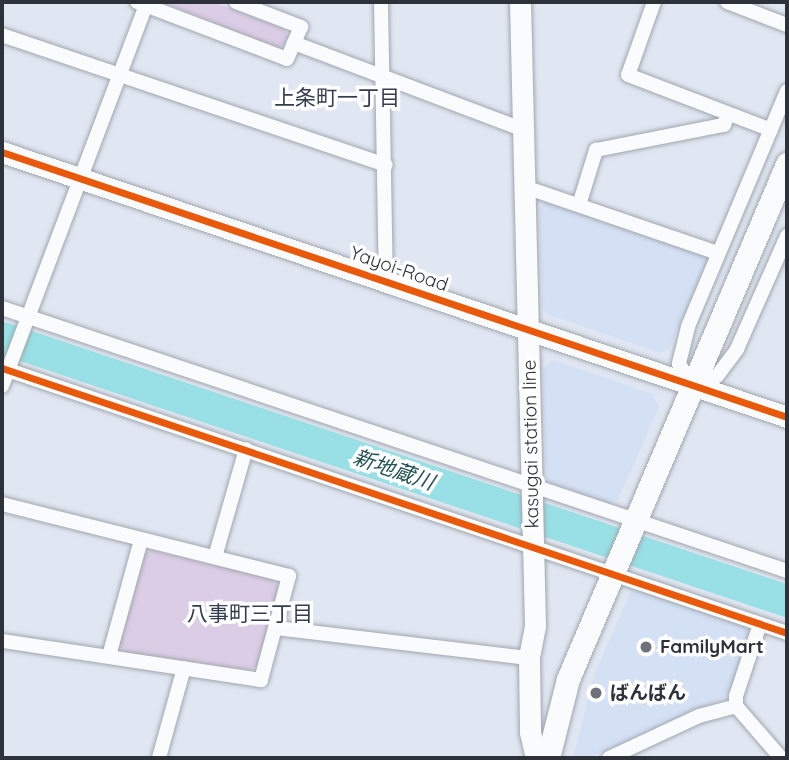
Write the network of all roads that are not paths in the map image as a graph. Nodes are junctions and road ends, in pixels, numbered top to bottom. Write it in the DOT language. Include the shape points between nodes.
graph roads {
  1 [pos="236,2"];
  2 [pos="381,2"];
  3 [pos="520,2"];
  4 [pos="654,2"];
  5 [pos="727,2"];
  6 [pos="143,3"];
  7 [pos="787,25"];
  8 [pos="2,35"];
  9 [pos="294,43"];
  10 [pos="120,76"];
  11 [pos="384,78"];
  12 [pos="787,90"];
  13 [pos="728,114"];
  14 [pos="521,129"];
  15 [pos="771,130"];
  16 [pos="2,152"];
  17 [pos="787,164"];
  18 [pos="386,165"];
  19 [pos="81,178"];
  20 [pos="525,187"];
  21 [pos="579,205"];
  22 [pos="787,236"];
  23 [pos="718,253"];
  24 [pos="783,260"];
  25 [pos="386,282"];
  26 [pos="2,308"];
  27 [pos="29,320"];
  28 [pos="528,329"];
  29 [pos="7,366"];
  30 [pos="692,384"];
  31 [pos="2,386"];
  32 [pos="787,416"];
  33 [pos="246,449"];
  34 [pos="532,490"];
  35 [pos="2,504"];
  36 [pos="633,525"];
  37 [pos="141,540"];
  38 [pos="533,542"];
  39 [pos="215,557"];
  40 [pos="613,569"];
  41 [pos="787,571"];
  42 [pos="760,624"];
  43 [pos="275,628"];
  44 [pos="787,633"];
  45 [pos="2,640"];
  46 [pos="108,656"];
  47 [pos="529,658"];
  48 [pos="184,668"];
  49 [pos="736,706"];
  50 [pos="159,758"];
  51 [pos="536,758"];
  52 [pos="548,758"];
  53 [pos="609,758"];
  54 [pos="781,758"];
  1 -- 9 [label="street" via="301,27"];
  2 -- 11 [label="street"];
  3 -- 14 [label="street, kasugai station line"];
  4 -- 13 [label="street" via="628,75"];
  5 -- 7 [label="street"];
  6 -- 9 [label="street" via="287,59"];
  6 -- 10 [label="street"];
  8 -- 10 [label="street"];
  9 -- 11 [label="street"];
  10 -- 18 [label="street"];
  10 -- 19 [label="street"];
  11 -- 14 [label="street"];
  11 -- 18 [label="street"];
  12 -- 15 [label="street"];
  13 -- 15 [label="street"];
  13 -- 21 [label="street" via="724,125 596,150"];
  14 -- 20 [label="street, kasugai station line"];
  15 -- 23 [label="street"];
  16 -- 19 [label="street, Yayoi-Road"];
  17 -- 30 [label="main road"];
  18 -- 25 [label="street"];
  19 -- 25 [label="street, Yayoi-Road"];
  19 -- 27 [label="street"];
  20 -- 21 [label="street"];
  20 -- 28 [label="street, kasugai station line"];
  21 -- 23 [label="street"];
  22 -- 24 [label="street"];
  23 -- 30 [label="street" via="688,327 679,364"];
  24 -- 30 [label="street" via="737,349 717,376"];
  25 -- 28 [label="street, Yayoi-Road"];
  26 -- 27 [label="street"];
  27 -- 29 [label="street"];
  27 -- 34 [label="street"];
  28 -- 30 [label="street, Yayoi-Road"];
  28 -- 34 [label="street, kasugai station line"];
  29 -- 31 [label="street"];
  29 -- 33 [label="street"];
  30 -- 32 [label="street, Yayoi-Road"];
  30 -- 36 [label="main road"];
  33 -- 38 [label="street"];
  33 -- 39 [label="street"];
  34 -- 36 [label="street"];
  34 -- 38 [label="street, kasugai station line"];
  35 -- 37 [label="street"];
  36 -- 40 [label="main road"];
  36 -- 41 [label="street"];
  37 -- 39 [label="street"];
  37 -- 46 [label="street"];
  38 -- 40 [label="street"];
  38 -- 47 [label="street, kasugai station line" via="535,626"];
  39 -- 43 [label="street" via="289,576"];
  40 -- 42 [label="street"];
  40 -- 52 [label="main road" via="568,679"];
  42 -- 44 [label="street"];
  42 -- 49 [label="street"];
  43 -- 47 [label="street"];
  43 -- 48 [label="street" via="261,680"];
  45 -- 46 [label="street"];
  46 -- 48 [label="street"];
  47 -- 51 [label="street, kasugai station line" via="530,732"];
  48 -- 50 [label="street"];
  49 -- 53 [label="street" via="698,716"];
  49 -- 54 [label="street"];
}
